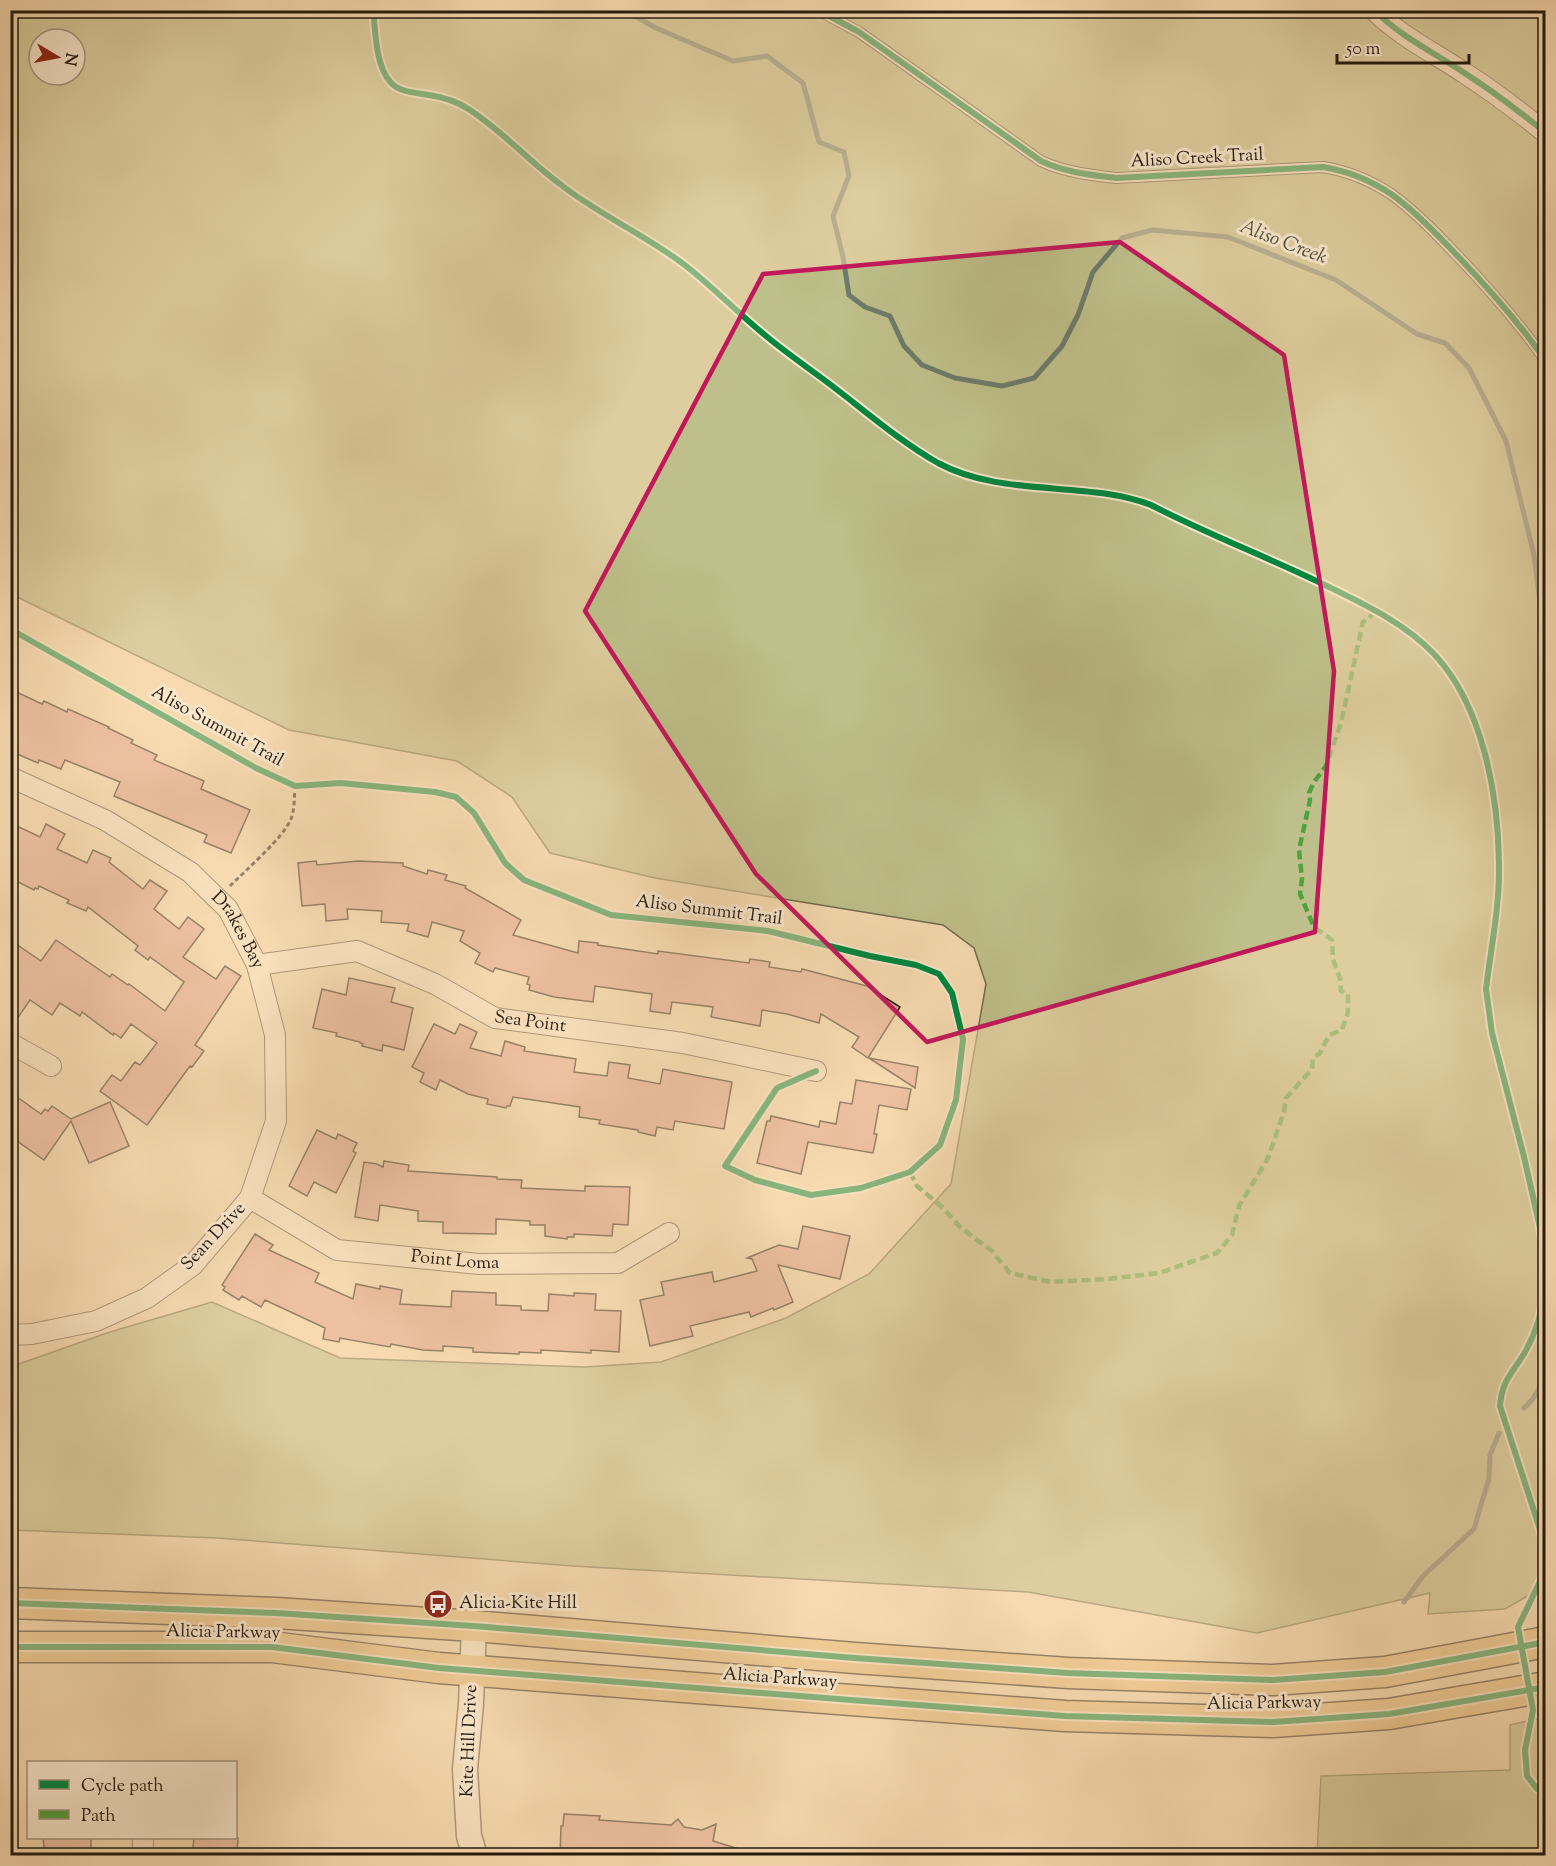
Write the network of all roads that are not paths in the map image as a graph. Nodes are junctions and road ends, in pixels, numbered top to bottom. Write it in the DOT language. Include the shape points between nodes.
graph roads {
  1 [pos="819,10"];
  2 [pos="1374,10"];
  3 [pos="1545,133"];
  4 [pos="1545,361"];
  5 [pos="10,777"];
  6 [pos="257,965"];
  7 [pos="10,1043"];
  8 [pos="51,1066"];
  9 [pos="816,1071"];
  10 [pos="250,1198"];
  11 [pos="669,1233"];
  12 [pos="10,1335"];
  13 [pos="10,1603"];
  14 [pos="474,1626"];
  15 [pos="1545,1642"];
  16 [pos="10,1647"];
  17 [pos="472,1671"];
  18 [pos="1545,1687"];
  19 [pos="475,1856"];
  1 -- 4 [label="lane, Aliso Creek Trail" via="859,32 1055,168 1116,178 1323,167 1368,181 1420,217 1478,276"];
  2 -- 3 [label="street"];
  5 -- 6 [label="street, Drakes Bay" via="105,820 190,872 228,909"];
  6 -- 9 [label="street, Sea Point" via="357,951 435,984 495,1018 683,1043"];
  6 -- 10 [label="street, Drakes Bay" via="274,1035 276,1121"];
  7 -- 8 [label="street"];
  10 -- 11 [label="street, Point Loma" via="337,1250 479,1264 618,1263"];
  10 -- 12 [label="street, Sean Drive" via="194,1265 147,1298 96,1321"];
  13 -- 14 [label="main road, Alicia Parkway" via="276,1613"];
  14 -- 15 [label="main road, Alicia Parkway" via="1068,1673 1273,1680 1385,1672"];
  14 -- 17 [label="street, Kite Hill Drive"];
  16 -- 17 [label="main road, Alicia Parkway" via="272,1647"];
  17 -- 18 [label="main road, Alicia Parkway" via="1065,1716 1273,1722 1389,1714"];
  17 -- 19 [label="street, Kite Hill Drive" via="465,1769 469,1836"];
}
